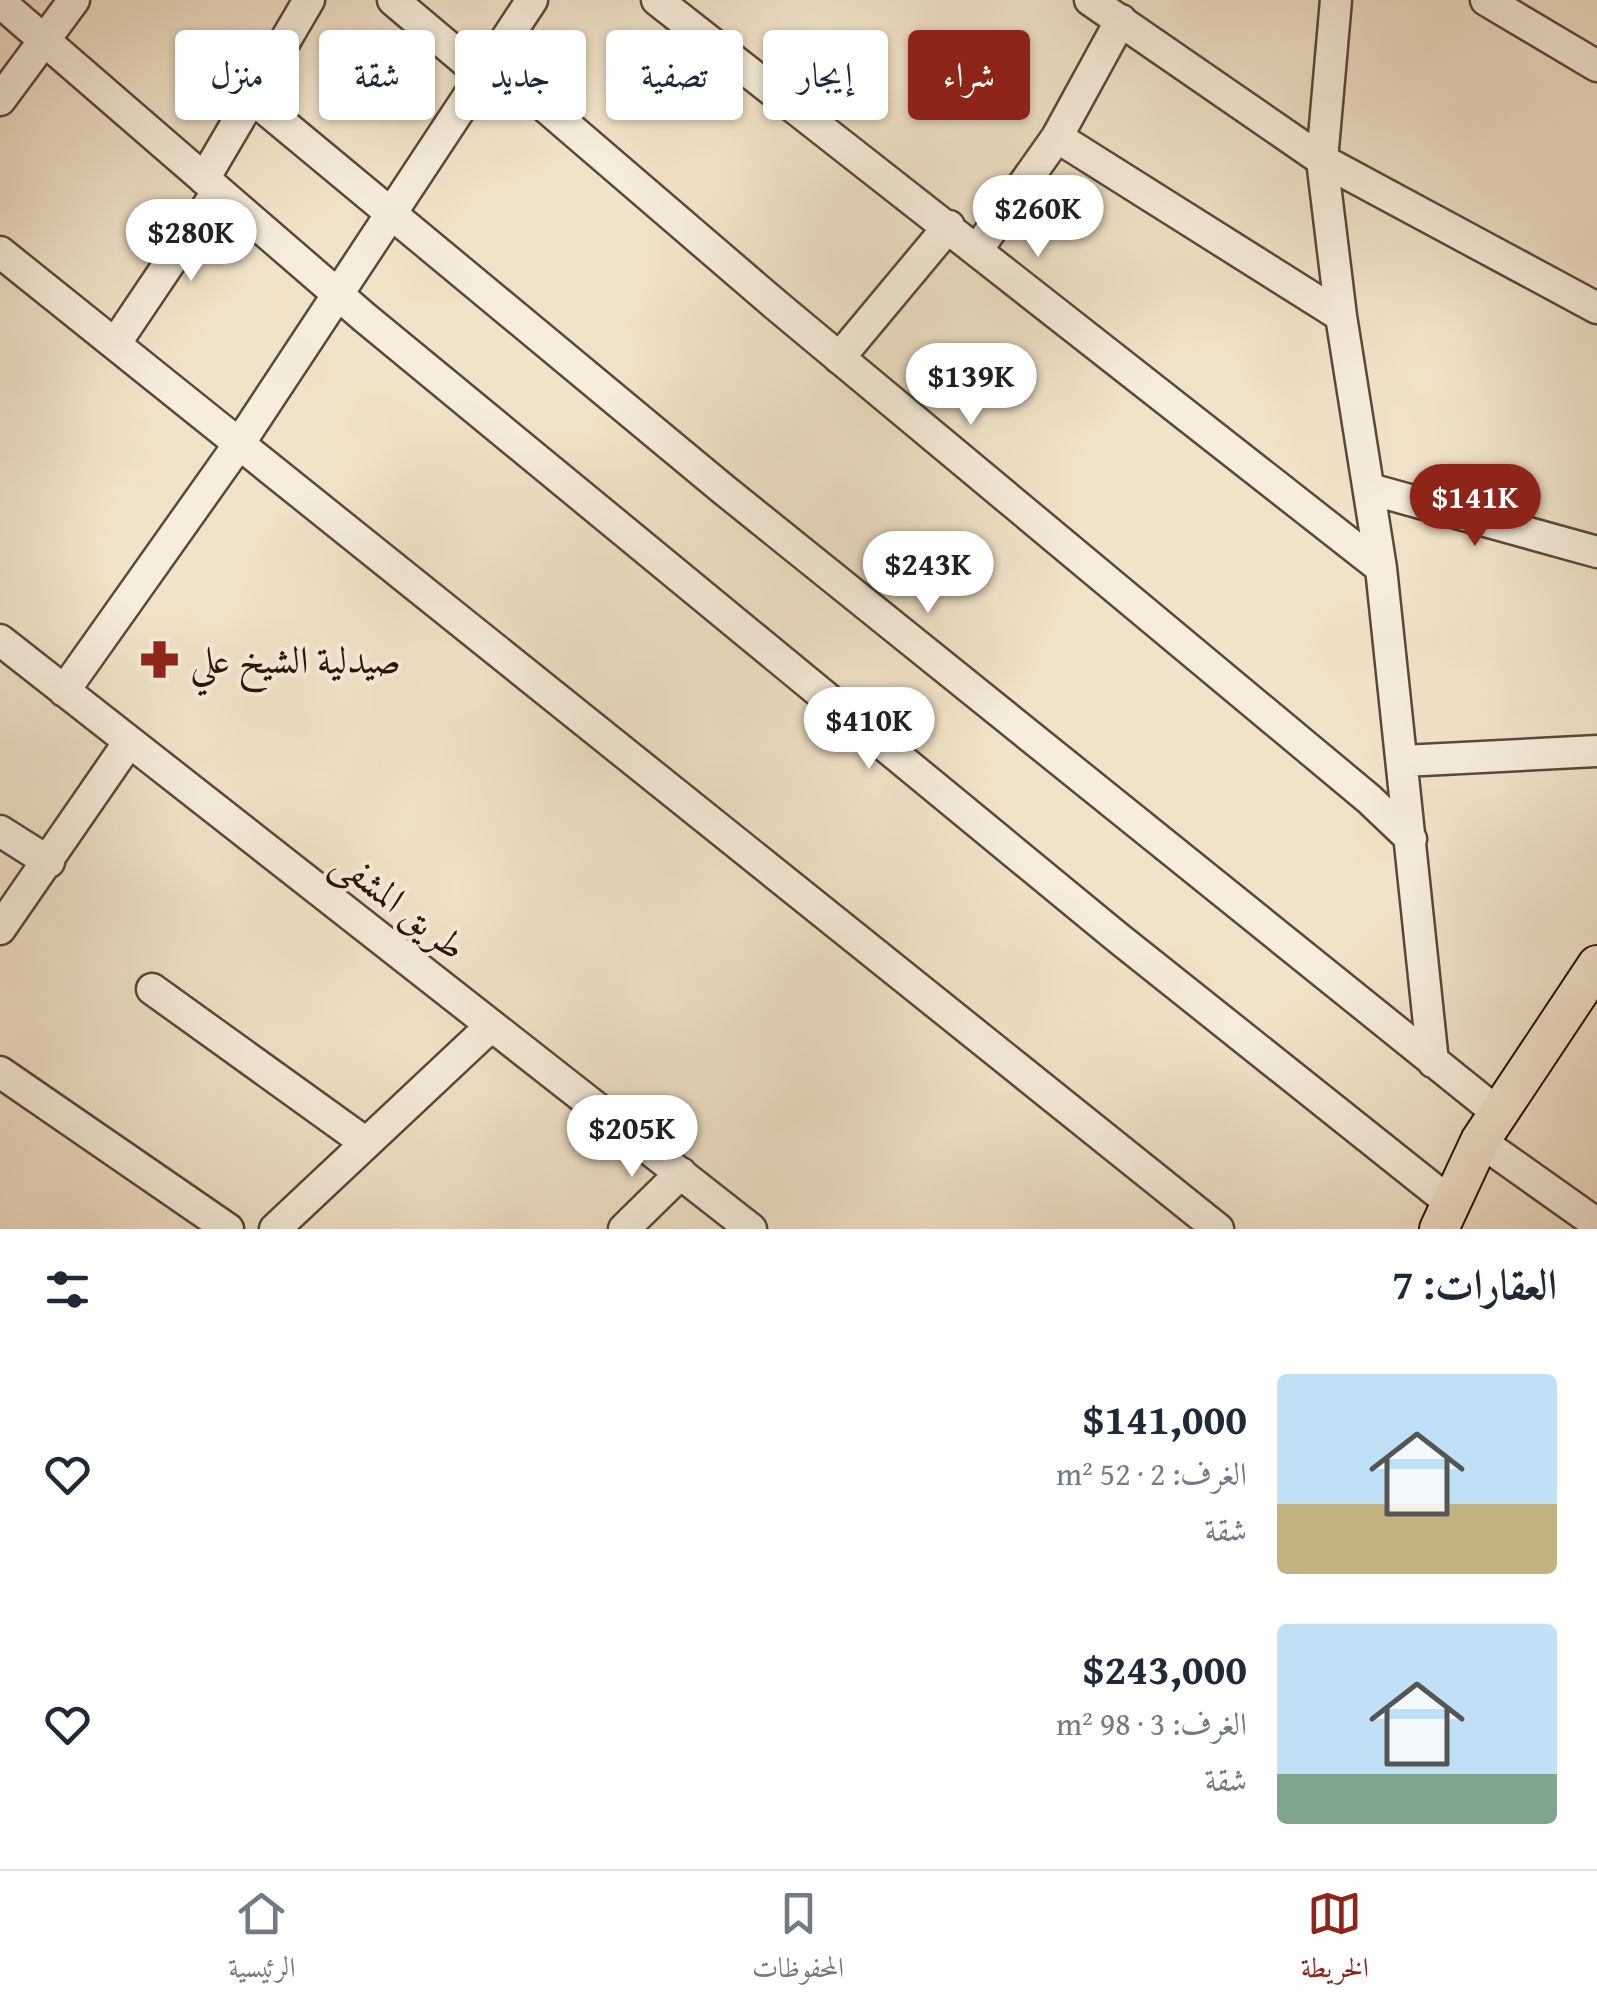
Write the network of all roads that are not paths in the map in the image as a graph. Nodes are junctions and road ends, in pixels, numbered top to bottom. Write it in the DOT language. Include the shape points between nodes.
graph roads {
  1 [pos="74,0"];
  2 [pos="309,0"];
  3 [pos="393,0"];
  4 [pos="532,0"];
  5 [pos="657,0"];
  6 [pos="1090,0"];
  7 [pos="1336,0"];
  8 [pos="1486,0"];
  9 [pos="0,2"];
  10 [pos="1121,20"];
  11 [pos="292,30"];
  12 [pos="512,30"];
  13 [pos="46,41"];
  14 [pos="455,45"];
  15 [pos="1597,66"];
  16 [pos="0,100"];
  17 [pos="455,115"];
  18 [pos="243,120"];
  19 [pos="278,120"];
  20 [pos="550,120"];
  21 [pos="1057,137"];
  22 [pos="1322,160"];
  23 [pos="211,185"];
  24 [pos="388,213"];
  25 [pos="949,226"];
  26 [pos="977,250"];
  27 [pos="0,252"];
  28 [pos="338,295"];
  29 [pos="1597,308"];
  30 [pos="1341,316"];
  31 [pos="115,344"];
  32 [pos="839,358"];
  33 [pos="239,444"];
  34 [pos="1370,489"];
  35 [pos="1597,552"];
  36 [pos="1381,568"];
  37 [pos="0,640"];
  38 [pos="64,691"];
  39 [pos="129,742"];
  40 [pos="1597,750"];
  41 [pos="1403,761"];
  42 [pos="0,832"];
  43 [pos="1410,839"];
  44 [pos="50,862"];
  45 [pos="0,929"];
  46 [pos="1597,965"];
  47 [pos="152,989"];
  48 [pos="491,1026"];
  49 [pos="1433,1062"];
  50 [pos="0,1072"];
  51 [pos="1489,1127"];
  52 [pos="366,1143"];
  53 [pos="681,1173"];
  54 [pos="1442,1208"];
  55 [pos="1597,1224"];
  56 [pos="228,1229"];
  57 [pos="275,1229"];
  58 [pos="624,1229"];
  59 [pos="751,1229"];
  60 [pos="1218,1229"];
  1 -- 13 [label="street"];
  2 -- 11 [label="street"];
  3 -- 14 [label="street"];
  4 -- 12 [label="street"];
  5 -- 25 [label="street"];
  6 -- 10 [label="street"];
  7 -- 22 [label="street"];
  8 -- 15 [label="street"];
  9 -- 13 [label="street"];
  10 -- 21 [label="street"];
  10 -- 22 [label="street"];
  13 -- 16 [label="street"];
  13 -- 23 [label="street"];
  17 -- 24 [label="street"];
  18 -- 23 [label="street"];
  19 -- 24 [label="street"];
  20 -- 32 [label="street"];
  21 -- 26 [label="street"];
  21 -- 30 [label="street"];
  22 -- 29 [label="street"];
  22 -- 30 [label="street"];
  23 -- 28 [label="street"];
  23 -- 31 [label="street"];
  24 -- 28 [label="street"];
  24 -- 49 [label="street"];
  25 -- 26 [label="street"];
  25 -- 32 [label="street"];
  26 -- 36 [label="street"];
  27 -- 31 [label="street"];
  28 -- 33 [label="street"];
  28 -- 54 [label="street"];
  30 -- 34 [label="street"];
  31 -- 33 [label="street"];
  32 -- 43 [label="street"];
  33 -- 38 [label="street"];
  33 -- 60 [label="street"];
  34 -- 35 [label="street"];
  34 -- 36 [label="street"];
  36 -- 41 [label="street"];
  37 -- 38 [label="street, طريق المشفى"];
  38 -- 39 [label="street, طريق المشفى"];
  39 -- 44 [label="street"];
  39 -- 48 [label="street, طريق المشفى"];
  40 -- 41 [label="street"];
  41 -- 43 [label="street"];
  42 -- 44 [label="street"];
  43 -- 49 [label="street"];
  44 -- 45 [label="street"];
  46 -- 51 [label="main road"];
  47 -- 52 [label="street"];
  48 -- 52 [label="street"];
  48 -- 53 [label="street, طريق المشفى"];
  49 -- 51 [label="street"];
  50 -- 56 [label="street"];
  51 -- 54 [label="main road"];
  51 -- 55 [label="street"];
  52 -- 57 [label="street"];
  53 -- 58 [label="street"];
  53 -- 59 [label="street, طريق المشفى"];
}
